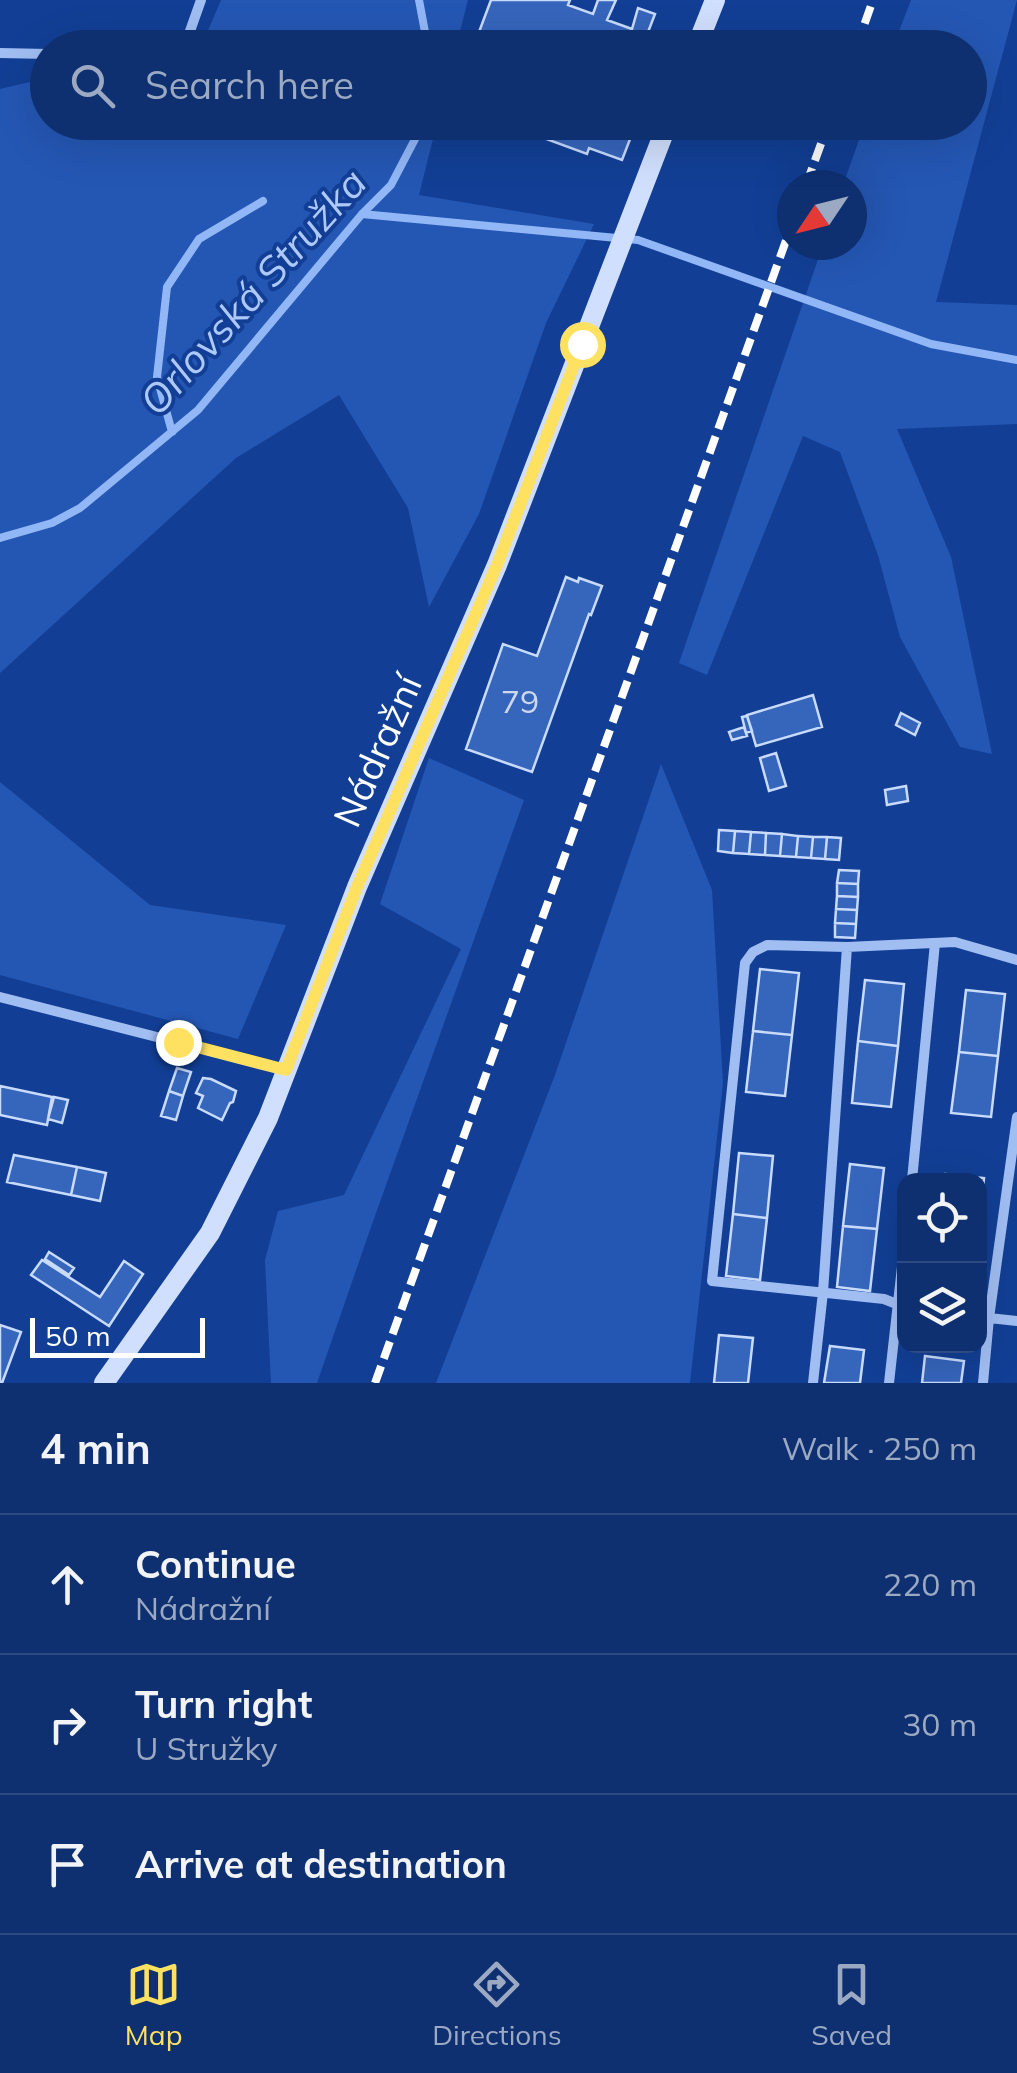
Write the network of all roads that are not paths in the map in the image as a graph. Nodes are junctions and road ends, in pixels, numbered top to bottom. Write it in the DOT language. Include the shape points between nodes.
graph roads {
  1 [pos="201,0"];
  2 [pos="714,0"];
  3 [pos="190,30"];
  4 [pos="703,30"];
  5 [pos="0,53"];
  6 [pos="30,54"];
  7 [pos="661,140"];
  8 [pos="935,943"];
  9 [pos="848,946"];
  10 [pos="1017,960"];
  11 [pos="0,997"];
  12 [pos="286,1070"];
  13 [pos="1017,1117"];
  14 [pos="913,1173"];
  15 [pos="823,1292"];
  16 [pos="987,1300"];
  17 [pos="897,1304"];
  18 [pos="987,1318"];
  19 [pos="1017,1322"];
  20 [pos="897,1332"];
  21 [pos="983,1353"];
  22 [pos="104,1383"];
  23 [pos="813,1383"];
  24 [pos="889,1383"];
  25 [pos="983,1383"];
  1 -- 3 [label="street"];
  2 -- 4 [label="street"];
  5 -- 6 [label="street"];
  7 -- 12 [label="street, Nádražní" via="497,565 357,887"];
  8 -- 9 [label="street"];
  8 -- 10 [label="street" via="956,942"];
  8 -- 14 [label="street"];
  9 -- 15 [label="street"];
  9 -- 15 [label="street" via="766,945 745,963 712,1281"];
  11 -- 12 [label="street"];
  12 -- 22 [label="street, Nádražní" via="210,1233"];
  13 -- 16 [label="street"];
  15 -- 17 [label="street"];
  15 -- 23 [label="street"];
  18 -- 19 [label="street"];
  20 -- 24 [label="street"];
  21 -- 25 [label="street"];
}
